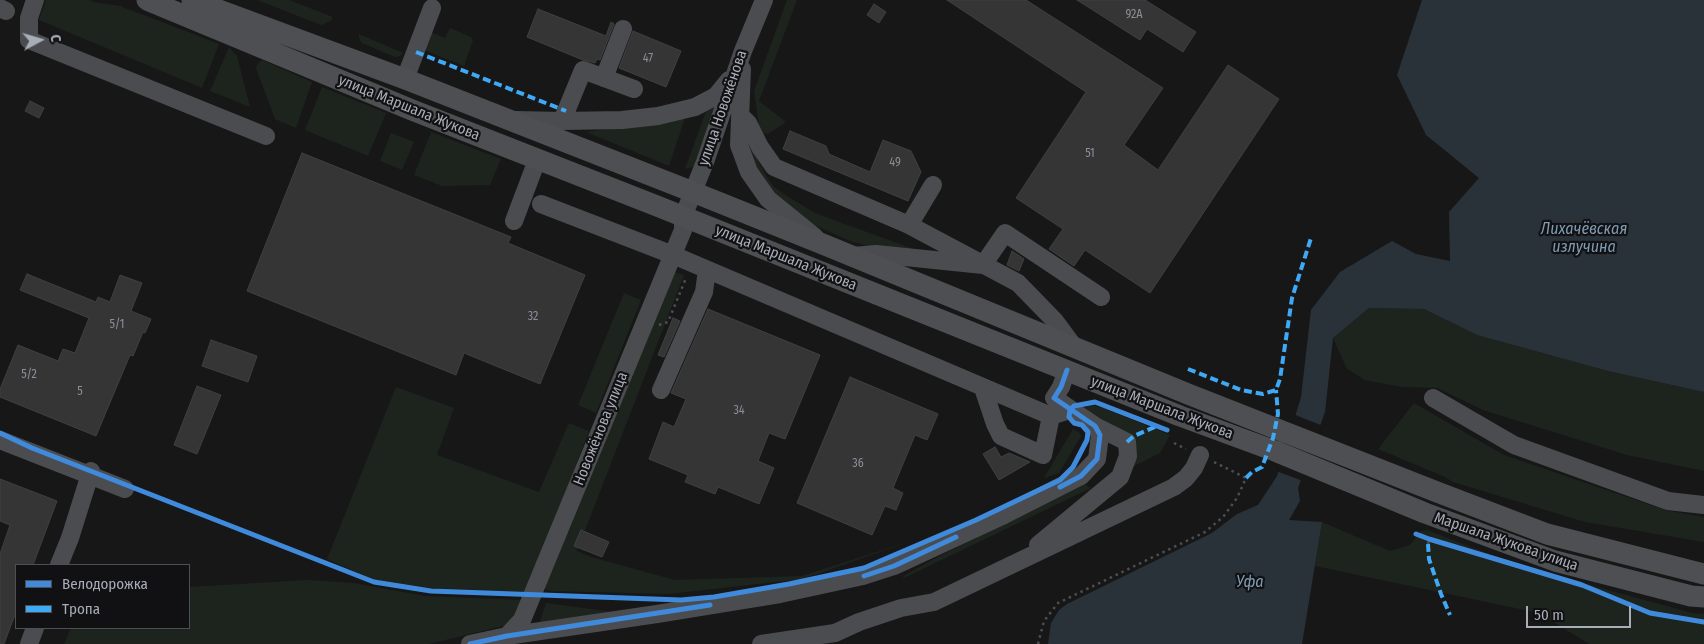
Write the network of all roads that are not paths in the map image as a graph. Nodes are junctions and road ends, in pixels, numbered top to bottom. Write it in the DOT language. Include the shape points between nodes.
graph roads {
  1 [pos="35,0"];
  2 [pos="147,0"];
  3 [pos="764,0"];
  4 [pos="197,1"];
  5 [pos="432,8"];
  6 [pos="623,29"];
  7 [pos="743,50"];
  8 [pos="604,78"];
  9 [pos="405,79"];
  10 [pos="634,89"];
  11 [pos="741,116"];
  12 [pos="509,120"];
  13 [pos="562,122"];
  14 [pos="266,136"];
  15 [pos="537,160"];
  16 [pos="933,185"];
  17 [pos="693,192"];
  18 [pos="541,204"];
  19 [pos="683,217"];
  20 [pos="514,221"];
  21 [pos="909,225"];
  22 [pos="825,245"];
  23 [pos="673,255"];
  24 [pos="853,256"];
  25 [pos="983,264"];
  26 [pos="707,270"];
  27 [pos="1100,297"];
  28 [pos="1075,348"];
  29 [pos="1067,370"];
  30 [pos="984,388"];
  31 [pos="661,390"];
  32 [pos="1433,398"];
  33 [pos="1070,410"];
  34 [pos="1051,416"];
  35 [pos="1094,426"];
  36 [pos="0,440"];
  37 [pos="1205,458"];
  38 [pos="91,473"];
  39 [pos="125,490"];
  40 [pos="1437,492"];
  41 [pos="1704,505"];
  42 [pos="1425,514"];
  43 [pos="1017,563"];
  44 [pos="60,564"];
  45 [pos="1704,574"];
  46 [pos="1704,597"];
  47 [pos="35,629"];
  48 [pos="507,636"];
  49 [pos="29,644"];
  50 [pos="470,644"];
  51 [pos="761,644"];
  1 -- 14 [label="street" via="29,18 29,40"];
  2 -- 15 [label="main road, улица Маршала Жукова"];
  3 -- 7 [label="street, улица Новожёнова"];
  4 -- 9 [label="main road, улица Маршала Жукова"];
  5 -- 9 [label="street"];
  6 -- 8 [label="street"];
  7 -- 11 [label="street"];
  7 -- 13 [label="street" via="729,80 716,96 695,107 649,117"];
  7 -- 17 [label="street, улица Новожёнова"];
  8 -- 10 [label="street"];
  8 -- 13 [label="street" via="583,70"];
  9 -- 12 [label="main road, улица Маршала Жукова"];
  11 -- 21 [label="street" via="774,167"];
  11 -- 22 [label="street" via="740,145 749,172 768,199"];
  12 -- 13 [label="street"];
  12 -- 17 [label="main road, улица Маршала Жукова"];
  15 -- 19 [label="main road, улица Маршала Жукова"];
  15 -- 20 [label="street"];
  16 -- 21 [label="street"];
  17 -- 19 [label="street, улица Новожёнова"];
  17 -- 22 [label="main road, улица Маршала Жукова"];
  18 -- 23 [label="street"];
  19 -- 23 [label="street, Новожёнова улица" via="683,230"];
  19 -- 29 [label="main road, улица Маршала Жукова"];
  21 -- 25 [label="street"];
  22 -- 24 [label="main road, улица Маршала Жукова"];
  23 -- 26 [label="street"];
  23 -- 48 [label="street, Новожёнова улица" via="522,620"];
  24 -- 25 [label="street" via="876,254"];
  24 -- 28 [label="main road, улица Маршала Жукова"];
  25 -- 27 [label="street" via="1005,233"];
  25 -- 28 [label="street" via="1018,283 1055,321"];
  26 -- 30 [label="street"];
  26 -- 31 [label="street" via="704,292"];
  28 -- 40 [label="main road, улица Маршала Жукова"];
  29 -- 33 [label="street" via="1054,398"];
  29 -- 42 [label="main road, улица Маршала Жукова"];
  30 -- 34 [label="street"];
  30 -- 34 [label="street" via="1001,436 1043,455"];
  32 -- 41 [label="street" via="1514,445 1668,500"];
  33 -- 34 [label="street"];
  33 -- 35 [label="street"];
  35 -- 43 [label="street" via="1127,442 1128,456 1120,477"];
  35 -- 48 [label="street" via="1100,435 1097,459 1082,476 894,566 780,594"];
  36 -- 38 [label="street"];
  37 -- 43 [label="street" via="1174,487"];
  38 -- 39 [label="street"];
  38 -- 44 [label="street"];
  40 -- 45 [label="main road, Маршала Жукова улица" via="1547,534"];
  42 -- 46 [label="main road, Маршала Жукова улица" via="1556,561"];
  43 -- 51 [label="street" via="934,602 901,608 835,633"];
  47 -- 49 [label="street"];
  48 -- 50 [label="street"];
}
